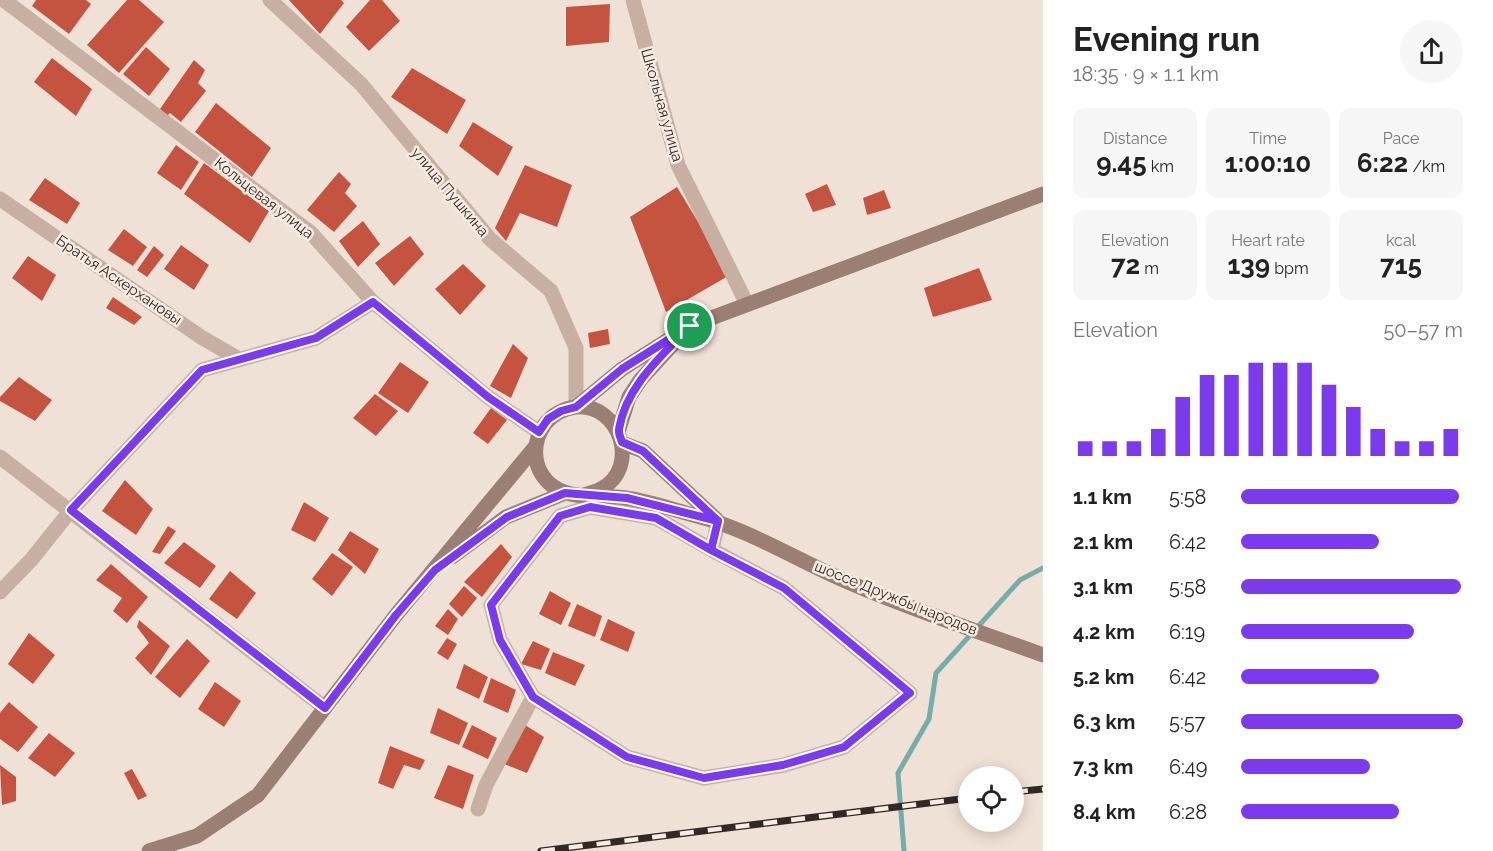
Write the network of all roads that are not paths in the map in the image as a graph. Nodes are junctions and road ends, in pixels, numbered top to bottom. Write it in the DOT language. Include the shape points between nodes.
graph roads {
  1 [pos="4,0"];
  2 [pos="270,0"];
  3 [pos="633,0"];
  4 [pos="1043,194"];
  5 [pos="0,199"];
  6 [pos="373,302"];
  7 [pos="747,304"];
  8 [pos="690,326"];
  9 [pos="239,359"];
  10 [pos="576,407"];
  11 [pos="620,437"];
  12 [pos="537,440"];
  13 [pos="0,457"];
  14 [pos="565,493"];
  15 [pos="584,495"];
  16 [pos="71,510"];
  17 [pos="718,521"];
  18 [pos="711,550"];
  19 [pos="435,570"];
  20 [pos="0,592"];
  21 [pos="1043,654"];
  22 [pos="533,697"];
  23 [pos="325,708"];
  24 [pos="478,809"];
  25 [pos="149,851"];
  1 -- 6 [label="street, Кольцевая улица" via="311,233"];
  2 -- 10 [label="street, улица Пушкина" via="361,84 490,239 551,291 576,348"];
  3 -- 7 [label="street, Школьная улица" via="678,165"];
  4 -- 7 [label="main road"];
  5 -- 9 [label="street, Братья Аскерхановы"];
  6 -- 9 [label="street" via="316,338"];
  6 -- 12 [label="street, Кольцевая улица"];
  7 -- 8 [label="main road"];
  8 -- 10 [label="main road" via="622,369"];
  8 -- 11 [label="main road" via="629,397"];
  9 -- 16 [label="street" via="202,370"];
  10 -- 11 [label="main road" via="604,415"];
  10 -- 12 [label="main road" via="548,419"];
  11 -- 15 [label="main road" via="623,457 616,476 602,489"];
  11 -- 17 [label="main road" via="643,451"];
  12 -- 14 [label="main road" via="538,466 548,483"];
  12 -- 19 [label="main road"];
  13 -- 16 [label="street"];
  14 -- 15 [label="main road"];
  14 -- 19 [label="main road" via="507,517"];
  15 -- 17 [label="main road" via="627,498"];
  16 -- 20 [label="street"];
  16 -- 23 [label="street"];
  17 -- 18 [label="street"];
  17 -- 21 [label="main road, шоссе Дружбы народов" via="855,585"];
  18 -- 22 [label="street" via="656,518 590,507 560,516 491,605 500,640"];
  18 -- 22 [label="street" via="784,588 910,693 844,747 783,765 704,778 627,757"];
  19 -- 23 [label="main road"];
  22 -- 24 [label="street" via="486,785"];
  23 -- 25 [label="main road" via="258,795 197,836"];
}
